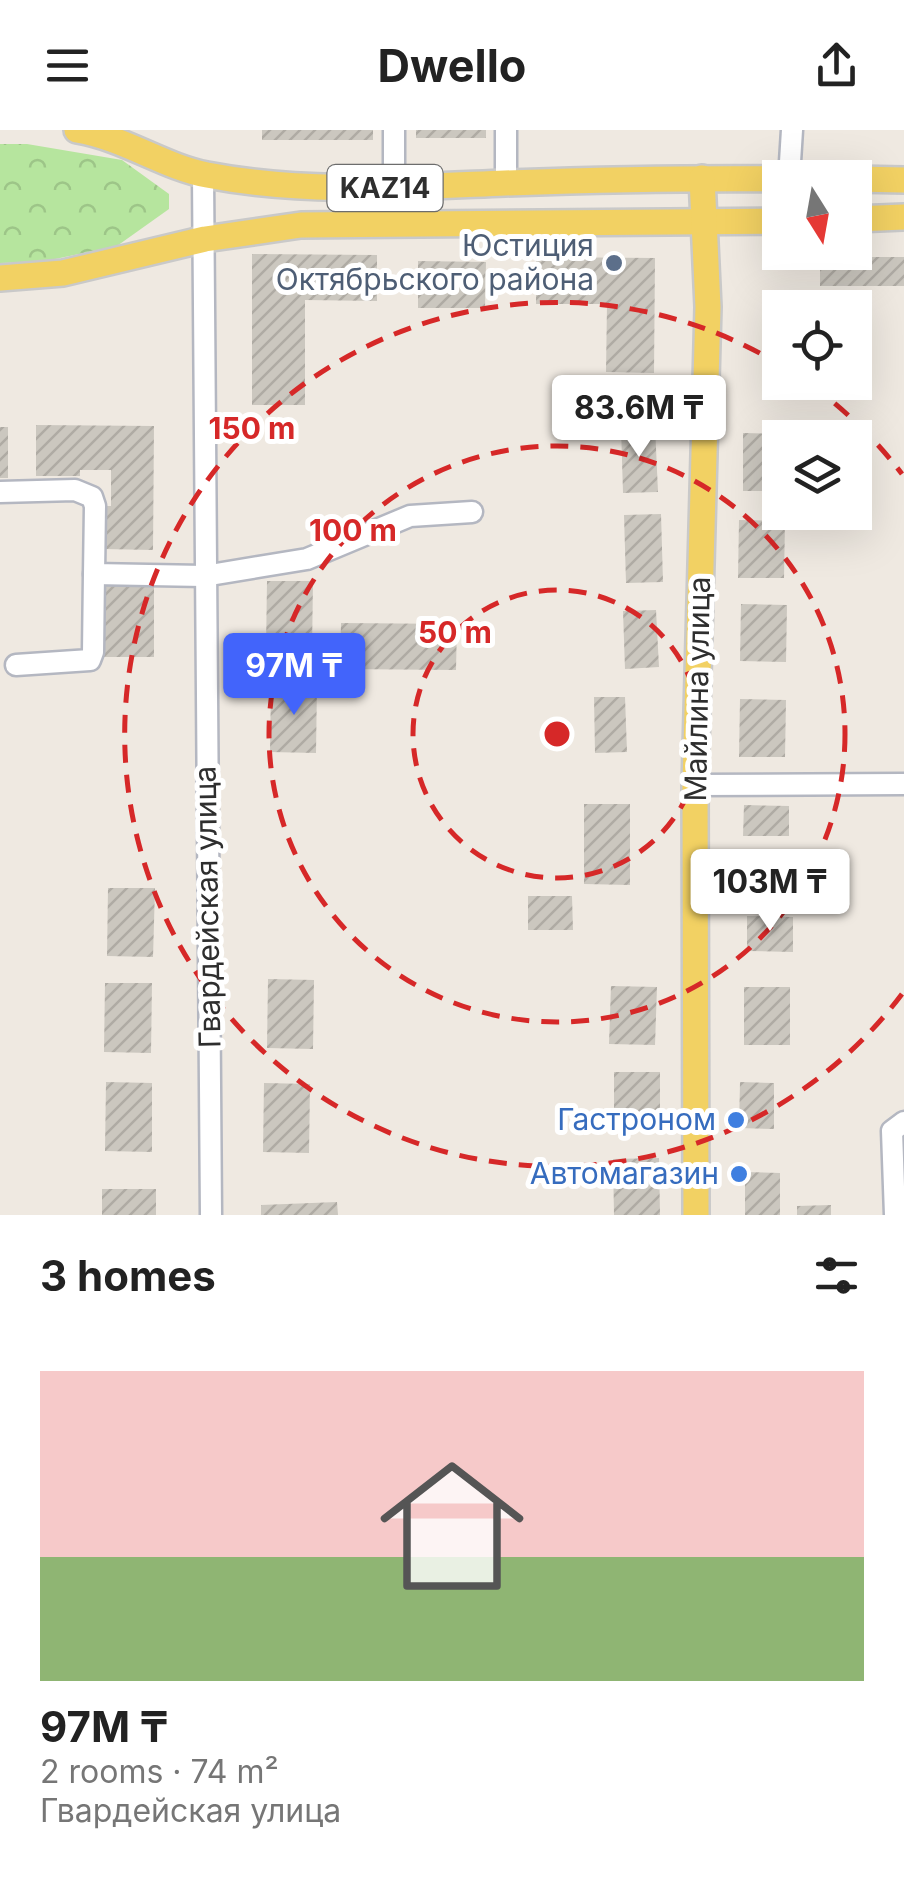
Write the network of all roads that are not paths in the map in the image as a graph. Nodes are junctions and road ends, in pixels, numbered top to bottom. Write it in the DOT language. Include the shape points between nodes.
graph roads {
  1 [pos="78,130"];
  2 [pos="394,130"];
  3 [pos="506,130"];
  4 [pos="792,130"];
  5 [pos="790,160"];
  6 [pos="203,175"];
  7 [pos="702,178"];
  8 [pos="762,179"];
  9 [pos="872,180"];
  10 [pos="904,180"];
  11 [pos="506,183"];
  12 [pos="394,188"];
  13 [pos="904,217"];
  14 [pos="872,218"];
  15 [pos="762,222"];
  16 [pos="703,224"];
  17 [pos="205,238"];
  18 [pos="0,278"];
  19 [pos="0,492"];
  20 [pos="472,512"];
  21 [pos="94,574"];
  22 [pos="204,576"];
  23 [pos="16,665"];
  24 [pos="904,784"];
  25 [pos="695,785"];
  26 [pos="904,1122"];
  27 [pos="210,1215"];
  28 [pos="696,1215"];
  29 [pos="895,1215"];
  1 -- 6 [label="main road, KAZ14"];
  2 -- 12 [label="street"];
  3 -- 11 [label="street"];
  4 -- 5 [label="street"];
  6 -- 12 [label="main road, KAZ14"];
  6 -- 17 [label="street, Гвардейская улица"];
  7 -- 8 [label="main road, KAZ14"];
  7 -- 11 [label="main road, KAZ14"];
  7 -- 16 [label="main road, Майлина улица"];
  9 -- 10 [label="main road"];
  11 -- 12 [label="main road, KAZ14"];
  13 -- 14 [label="main road"];
  15 -- 16 [label="main road, KAZ14"];
  16 -- 17 [label="main road, KAZ14" via="302,225"];
  16 -- 25 [label="main road, Майлина улица" via="708,307"];
  17 -- 18 [label="main road, KAZ14" via="63,273"];
  17 -- 22 [label="street, Гвардейская улица"];
  19 -- 21 [label="street" via="75,490 92,497"];
  20 -- 22 [label="street" via="410,516 307,559"];
  21 -- 22 [label="street"];
  21 -- 23 [label="street" via="90,660"];
  22 -- 27 [label="street, Гвардейская улица"];
  24 -- 25 [label="street"];
  25 -- 28 [label="main road, Майлина улица"];
  26 -- 29 [label="street" via="892,1131"];
}
